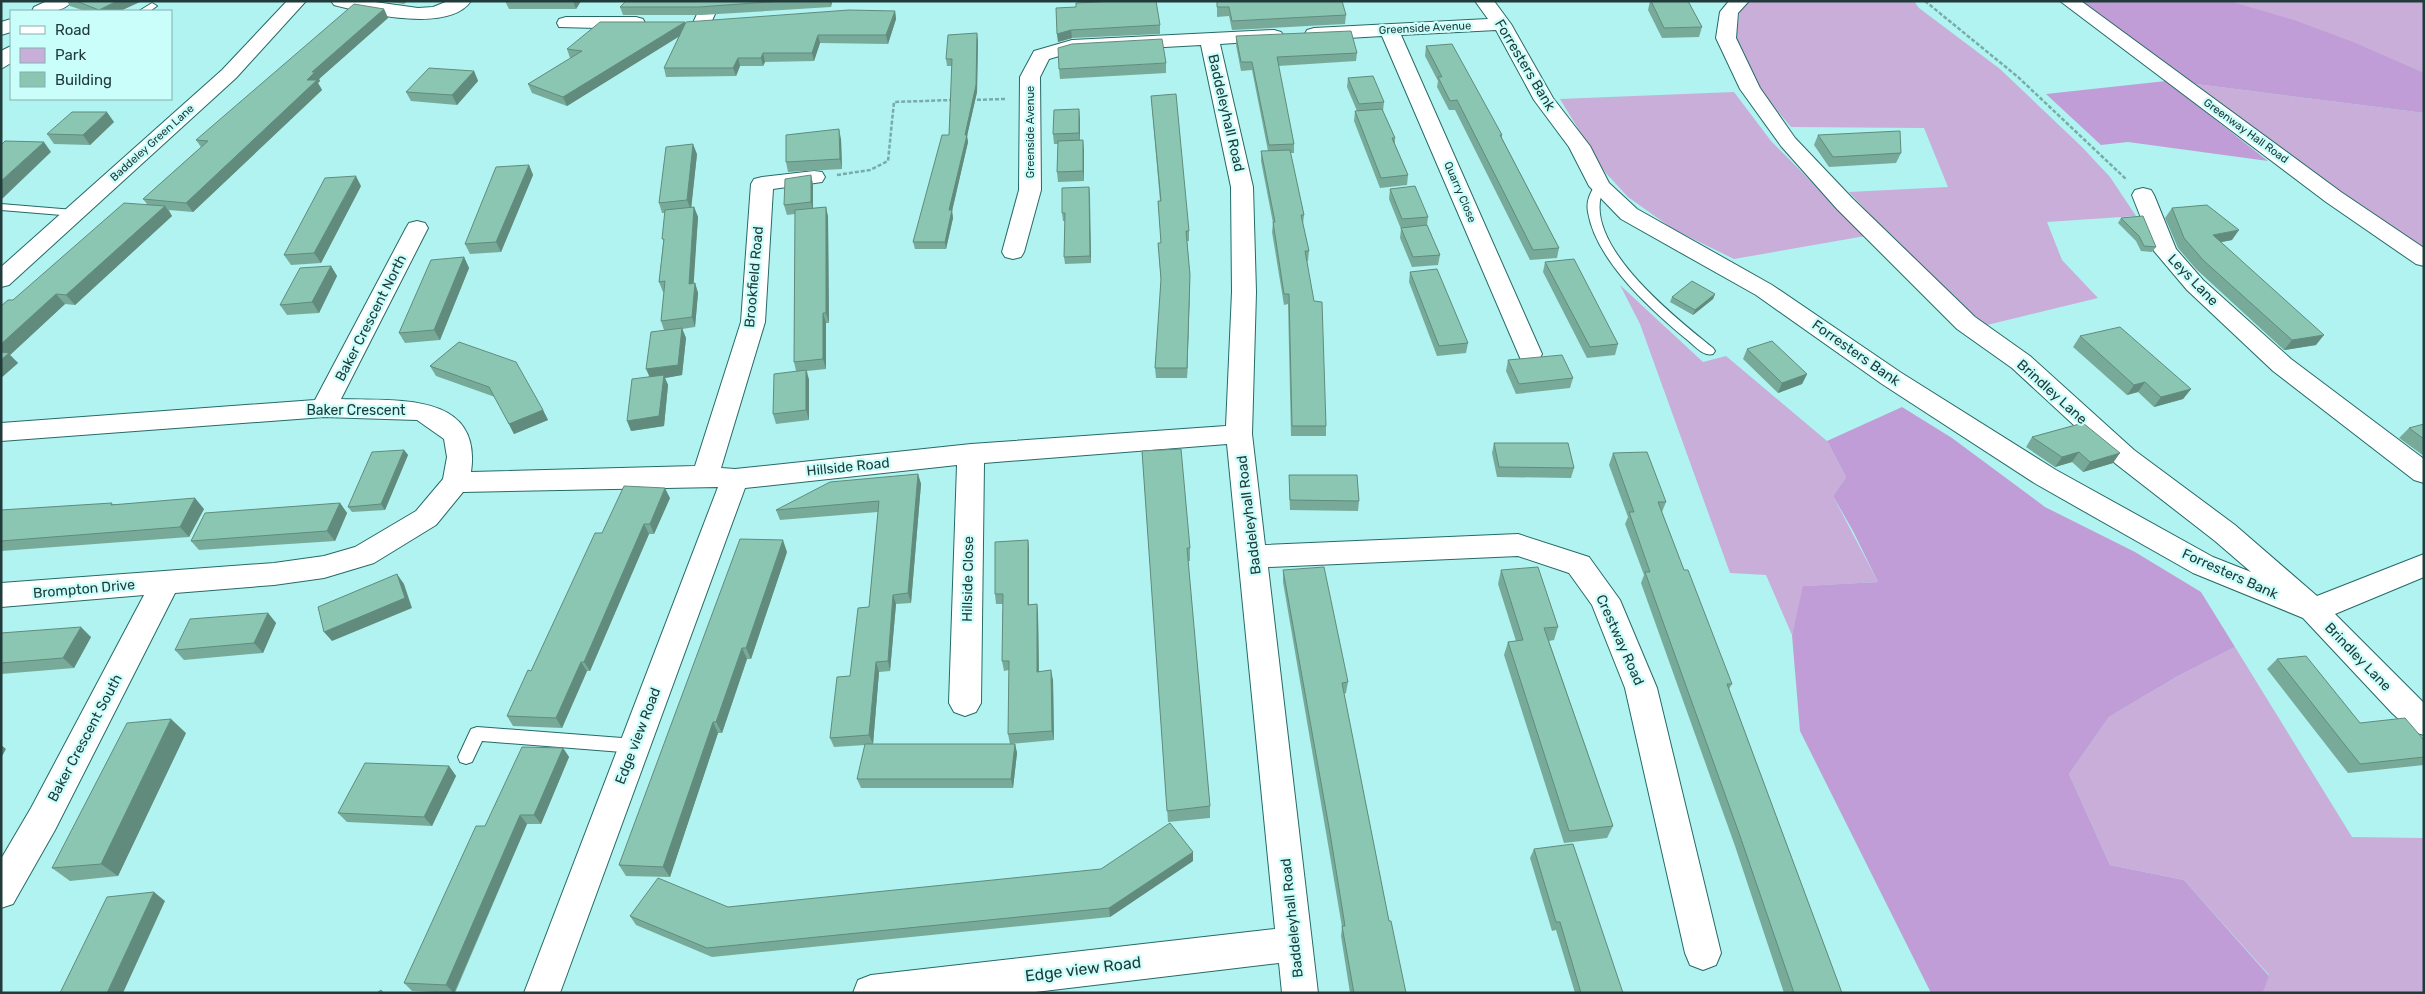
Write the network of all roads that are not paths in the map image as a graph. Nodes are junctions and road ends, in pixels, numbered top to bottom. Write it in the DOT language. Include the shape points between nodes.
graph roads {
  1 [pos="297,1"];
  2 [pos="340,1"];
  3 [pos="462,1"];
  4 [pos="712,1"];
  5 [pos="1484,1"];
  6 [pos="1740,1"];
  7 [pos="2069,1"];
  8 [pos="722,22"];
  9 [pos="566,23"];
  10 [pos="653,23"];
  11 [pos="683,23"];
  12 [pos="702,23"];
  13 [pos="1502,24"];
  14 [pos="1389,30"];
  15 [pos="1209,39"];
  16 [pos="10,53"];
  17 [pos="1,63"];
  18 [pos="814,177"];
  19 [pos="1600,186"];
  20 [pos="2143,196"];
  21 [pos="1,207"];
  22 [pos="74,213"];
  23 [pos="417,228"];
  24 [pos="1013,252"];
  25 [pos="2424,259"];
  26 [pos="1,280"];
  27 [pos="1709,351"];
  28 [pos="1530,354"];
  29 [pos="324,408"];
  30 [pos="1,432"];
  31 [pos="1239,434"];
  32 [pos="971,454"];
  33 [pos="2424,473"];
  34 [pos="720,478"];
  35 [pos="456,482"];
  36 [pos="1254,557"];
  37 [pos="2424,565"];
  38 [pos="166,582"];
  39 [pos="1,595"];
  40 [pos="2313,610"];
  41 [pos="965,703"];
  42 [pos="2424,722"];
  43 [pos="634,746"];
  44 [pos="466,757"];
  45 [pos="1,892"];
  46 [pos="1295,944"];
  47 [pos="1703,953"];
  48 [pos="542,993"];
  49 [pos="871,993"];
  50 [pos="1300,993"];
  1 -- 22 [label="main road, Baddeley Green Lane" via="229,74"];
  2 -- 3 [label="main road" via="414,14 440,13"];
  4 -- 12 [label="main road"];
  5 -- 13 [label="main road, Forresters Bank"];
  6 -- 40 [label="main road, Brindley Lane" via="1729,12 1726,38 1750,89 1788,142 1845,204 1966,323 2021,362 2125,457 2225,533"];
  7 -- 25 [label="main road, Greenway Hall Road"];
  8 -- 12 [label="main road"];
  9 -- 10 [label="main road"];
  11 -- 12 [label="main road"];
  13 -- 14 [label="main road, Greenside Avenue"];
  13 -- 19 [label="main road, Forresters Bank" via="1544,100 1579,146"];
  14 -- 15 [label="main road, Greenside Avenue"];
  14 -- 28 [label="main road, Quarry Close"];
  15 -- 24 [label="main road, Greenside Avenue" via="1072,46 1042,55 1030,77 1030,190"];
  15 -- 31 [label="main road, Baddeleyhall Road" via="1242,187 1244,292"];
  16 -- 17 [label="main road"];
  18 -- 34 [label="main road, Brookfield Road" via="762,184 753,322"];
  19 -- 27 [label="lane" via="1592,201 1593,211 1616,264 1653,303"];
  19 -- 40 [label="main road, Forresters Bank" via="1630,214 1764,290 1891,378 2046,477 2203,565"];
  20 -- 33 [label="main road, Leys Lane" via="2165,252 2195,285 2282,365"];
  21 -- 22 [label="lane"];
  22 -- 26 [label="main road, Baddeley Green Lane"];
  23 -- 29 [label="main road, Baker Crescent North"];
  29 -- 30 [label="main road, Baker Crescent"];
  29 -- 35 [label="main road, Baker Crescent" via="421,411 440,421 457,435 460,457"];
  31 -- 32 [label="main road, Hillside Road"];
  31 -- 36 [label="main road, Baddeleyhall Road"];
  32 -- 34 [label="main road, Hillside Road"];
  32 -- 41 [label="main road, Hillside Close"];
  34 -- 35 [label="main road, Hillside Road"];
  34 -- 43 [label="main road, Edge view Road"];
  35 -- 38 [label="main road" via="426,518 364,555 324,568"];
  36 -- 46 [label="main road, Baddeleyhall Road"];
  36 -- 47 [label="main road, Crestway Road" via="1518,545 1579,565 1605,600 1641,688"];
  37 -- 40 [label="main road"];
  38 -- 39 [label="main road, Brompton Drive"];
  38 -- 45 [label="main road, Baker Crescent South"];
  40 -- 42 [label="main road, Brindley Lane"];
  43 -- 44 [label="lane" via="477,734"];
  43 -- 48 [label="main road, Edge view Road"];
  46 -- 49 [label="main road, Edge view Road"];
  46 -- 50 [label="main road, Baddeleyhall Road"];
}
